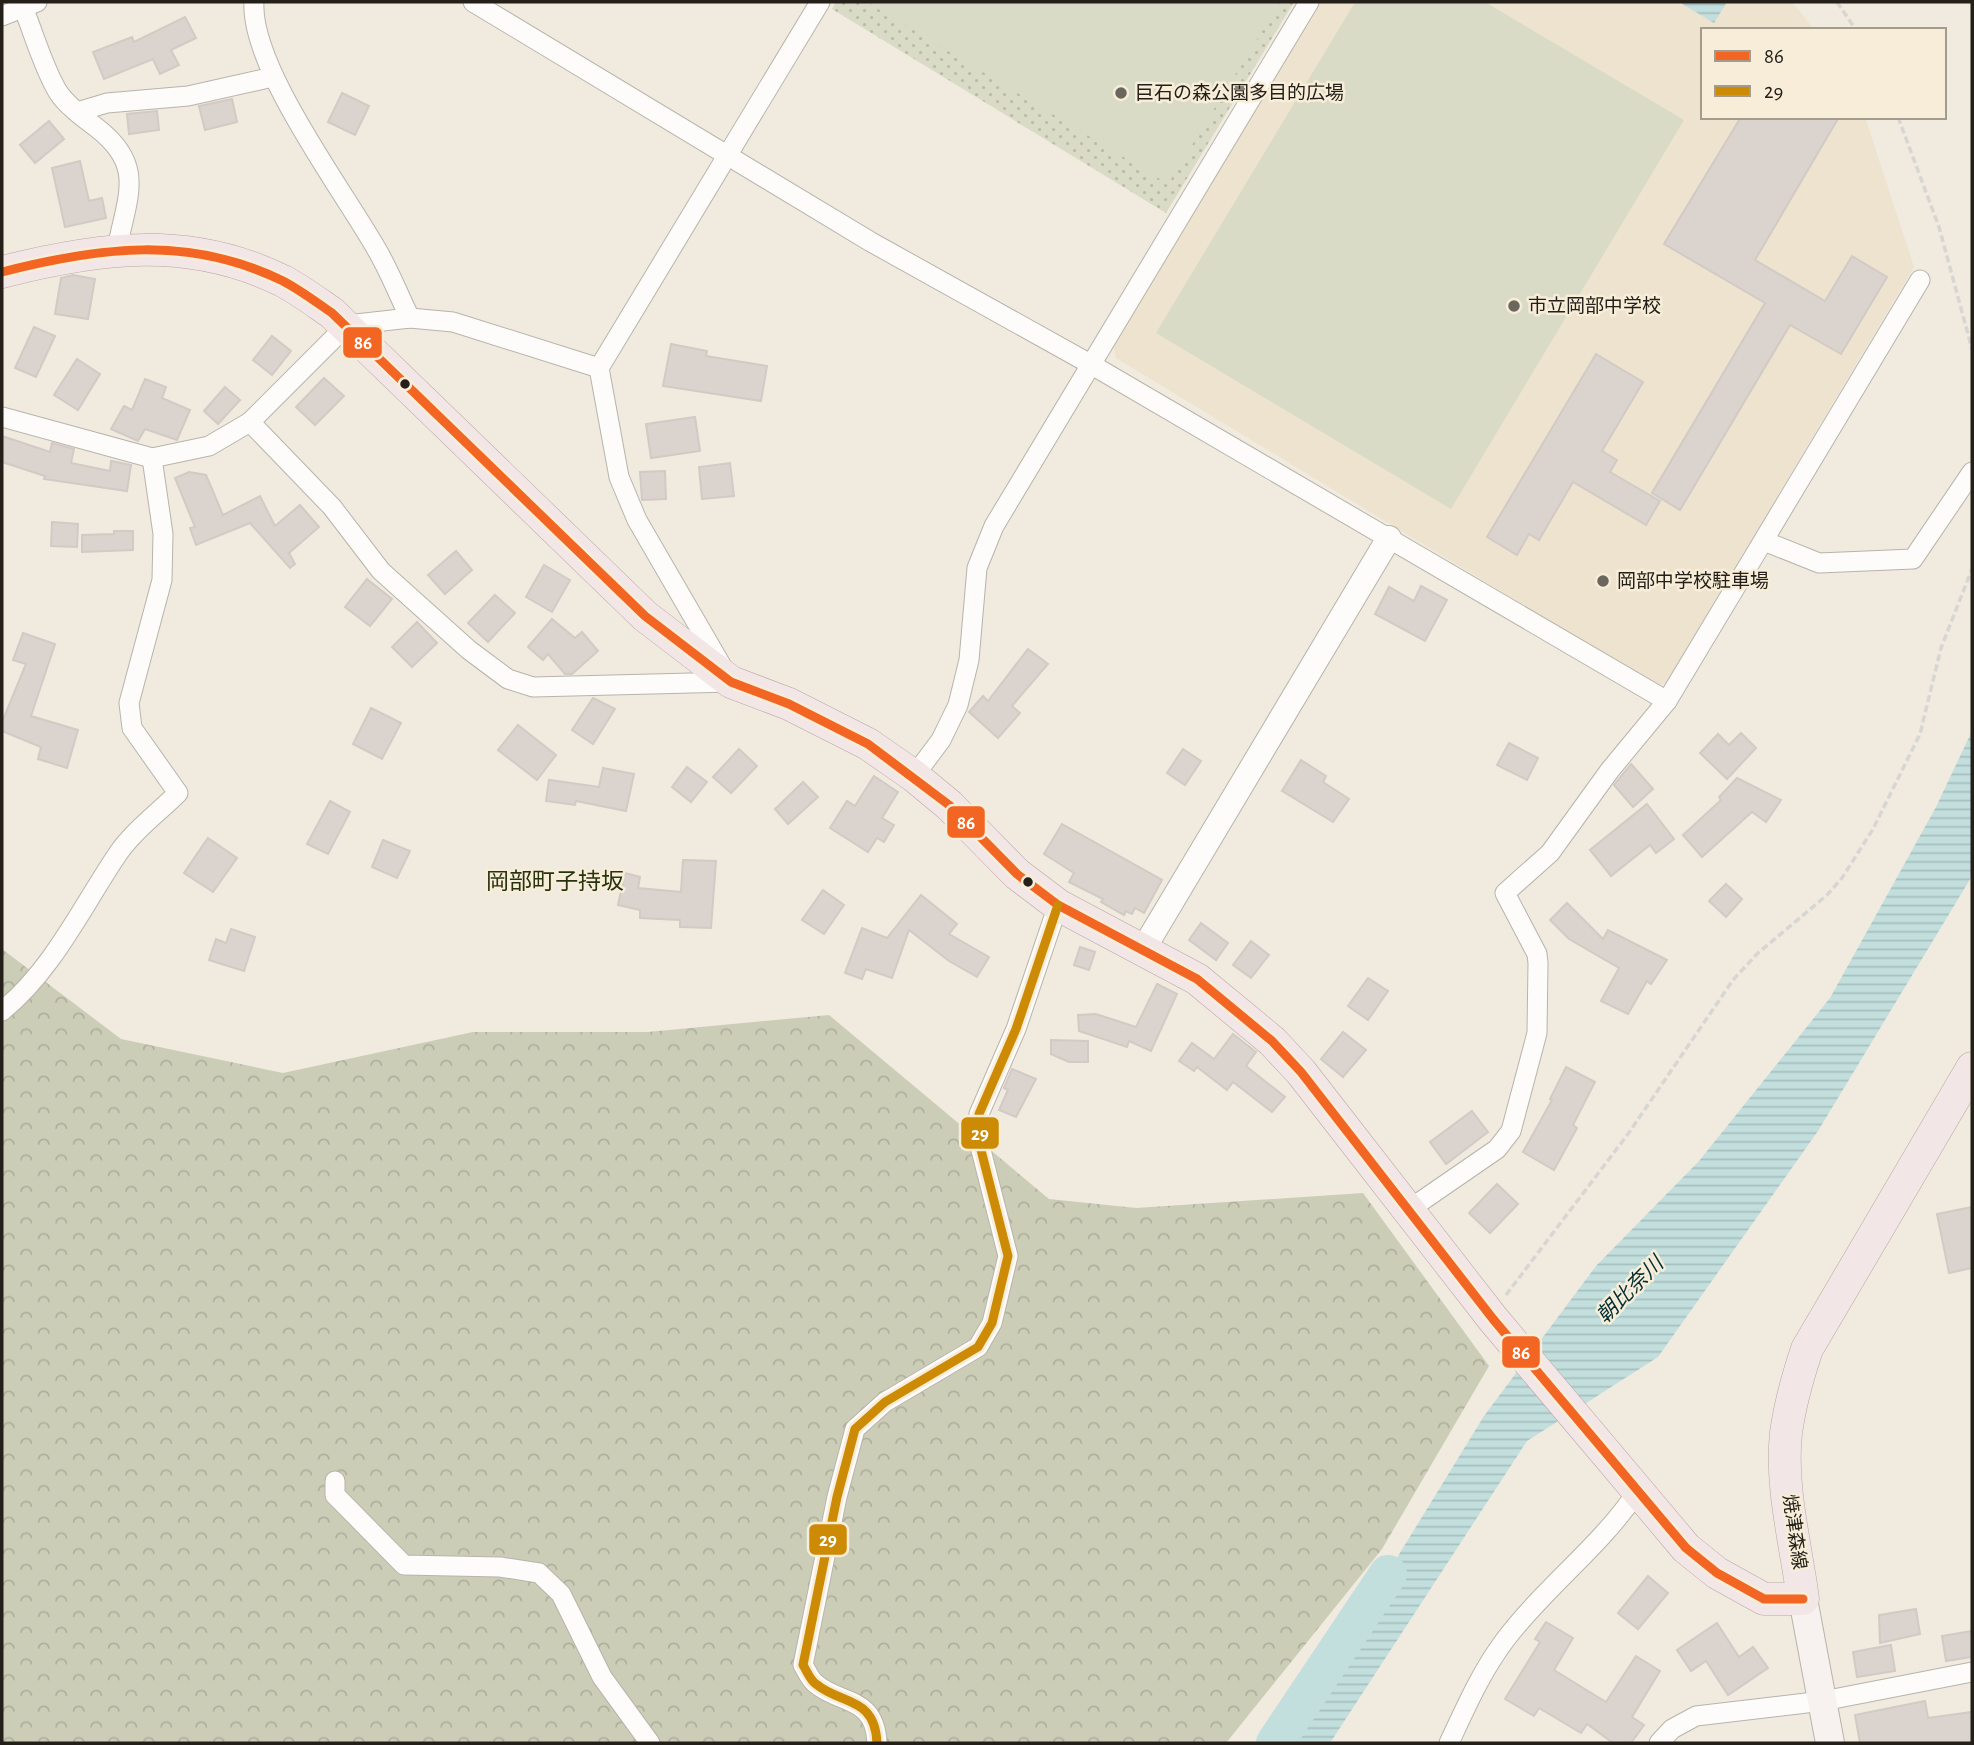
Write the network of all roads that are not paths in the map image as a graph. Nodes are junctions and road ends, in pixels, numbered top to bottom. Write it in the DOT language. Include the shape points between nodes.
graph roads {
  1 [pos="254,2"];
  2 [pos="473,2"];
  3 [pos="820,2"];
  4 [pos="1309,2"];
  5 [pos="30,5"];
  6 [pos="2,16"];
  7 [pos="273,77"];
  8 [pos="77,112"];
  9 [pos="727,153"];
  10 [pos="117,248"];
  11 [pos="2,272"];
  12 [pos="1920,280"];
  13 [pos="410,318"];
  14 [pos="347,325"];
  15 [pos="1092,365"];
  16 [pos="599,368"];
  17 [pos="2,418"];
  18 [pos="250,422"];
  19 [pos="152,458"];
  20 [pos="1972,472"];
  21 [pos="1389,538"];
  22 [pos="1764,541"];
  23 [pos="731,682"];
  24 [pos="1667,701"];
  25 [pos="914,776"];
  26 [pos="1058,905"];
  27 [pos="1144,948"];
  28 [pos="2,1012"];
  29 [pos="1972,1068"];
  30 [pos="1407,1211"];
  31 [pos="335,1481"];
  32 [pos="1629,1483"];
  33 [pos="1803,1599"];
  34 [pos="1972,1672"];
  35 [pos="1823,1701"];
  36 [pos="650,1743"];
  37 [pos="877,1743"];
  38 [pos="1449,1743"];
  39 [pos="1659,1743"];
  40 [pos="1830,1743"];
  1 -- 7 [label="street" via="253,21"];
  2 -- 9 [label="street"];
  3 -- 9 [label="street"];
  4 -- 15 [label="street"];
  5 -- 6 [label="street"];
  5 -- 8 [label="street" via="58,92"];
  7 -- 8 [label="street" via="188,96 107,103"];
  7 -- 13 [label="street" via="379,253"];
  8 -- 10 [label="street" via="114,141 127,159 130,179"];
  9 -- 15 [label="street" via="871,243"];
  9 -- 16 [label="street"];
  10 -- 11 [label="main road, 焼津森線"];
  10 -- 14 [label="main road, 焼津森線" via="185,250 242,265 284,282"];
  12 -- 22 [label="street"];
  13 -- 14 [label="street"];
  13 -- 16 [label="street" via="453,322"];
  14 -- 18 [label="street"];
  14 -- 23 [label="main road, 焼津森線" via="614,589"];
  15 -- 21 [label="street"];
  15 -- 25 [label="street" via="994,526 977,568 969,660 958,705 941,740"];
  16 -- 23 [label="street" via="619,477 637,520"];
  17 -- 19 [label="street"];
  18 -- 19 [label="street" via="209,446"];
  18 -- 23 [label="street" via="332,507 382,571 508,679 533,687"];
  19 -- 28 [label="street" via="163,534 162,580 129,703 132,728 178,793 118,852 81,914 19,998"];
  20 -- 22 [label="street" via="1913,559 1819,564"];
  21 -- 24 [label="street"];
  21 -- 27 [label="street"];
  22 -- 24 [label="street"];
  23 -- 25 [label="main road, 焼津森線" via="789,704 868,744"];
  24 -- 30 [label="street" via="1550,853 1505,892 1538,963 1537,1033 1511,1131 1497,1149"];
  25 -- 26 [label="main road, 焼津森線" via="1017,874"];
  26 -- 27 [label="main road, 焼津森線"];
  26 -- 37 [label="street" via="1016,1029 979,1114 981,1150 1008,1256 992,1323 978,1347 885,1402 856,1429 837,1497 803,1665 815,1684 859,1703 876,1732"];
  27 -- 30 [label="main road, 焼津森線" via="1197,979 1272,1041"];
  29 -- 33 [label="main road, 焼津森線" via="1807,1349 1793,1391 1785,1473"];
  30 -- 32 [label="main road, 焼津森線" via="1499,1308"];
  31 -- 36 [label="street" via="335,1495 404,1565 500,1567 539,1573 561,1594 602,1677"];
  32 -- 33 [label="main road, 焼津森線" via="1686,1548 1717,1573 1764,1599"];
  32 -- 38 [label="street" via="1618,1520 1507,1638 1482,1673"];
  33 -- 35 [label="main road"];
  34 -- 35 [label="street"];
  35 -- 39 [label="street" via="1696,1716 1672,1729"];
  35 -- 40 [label="main road"];
}
